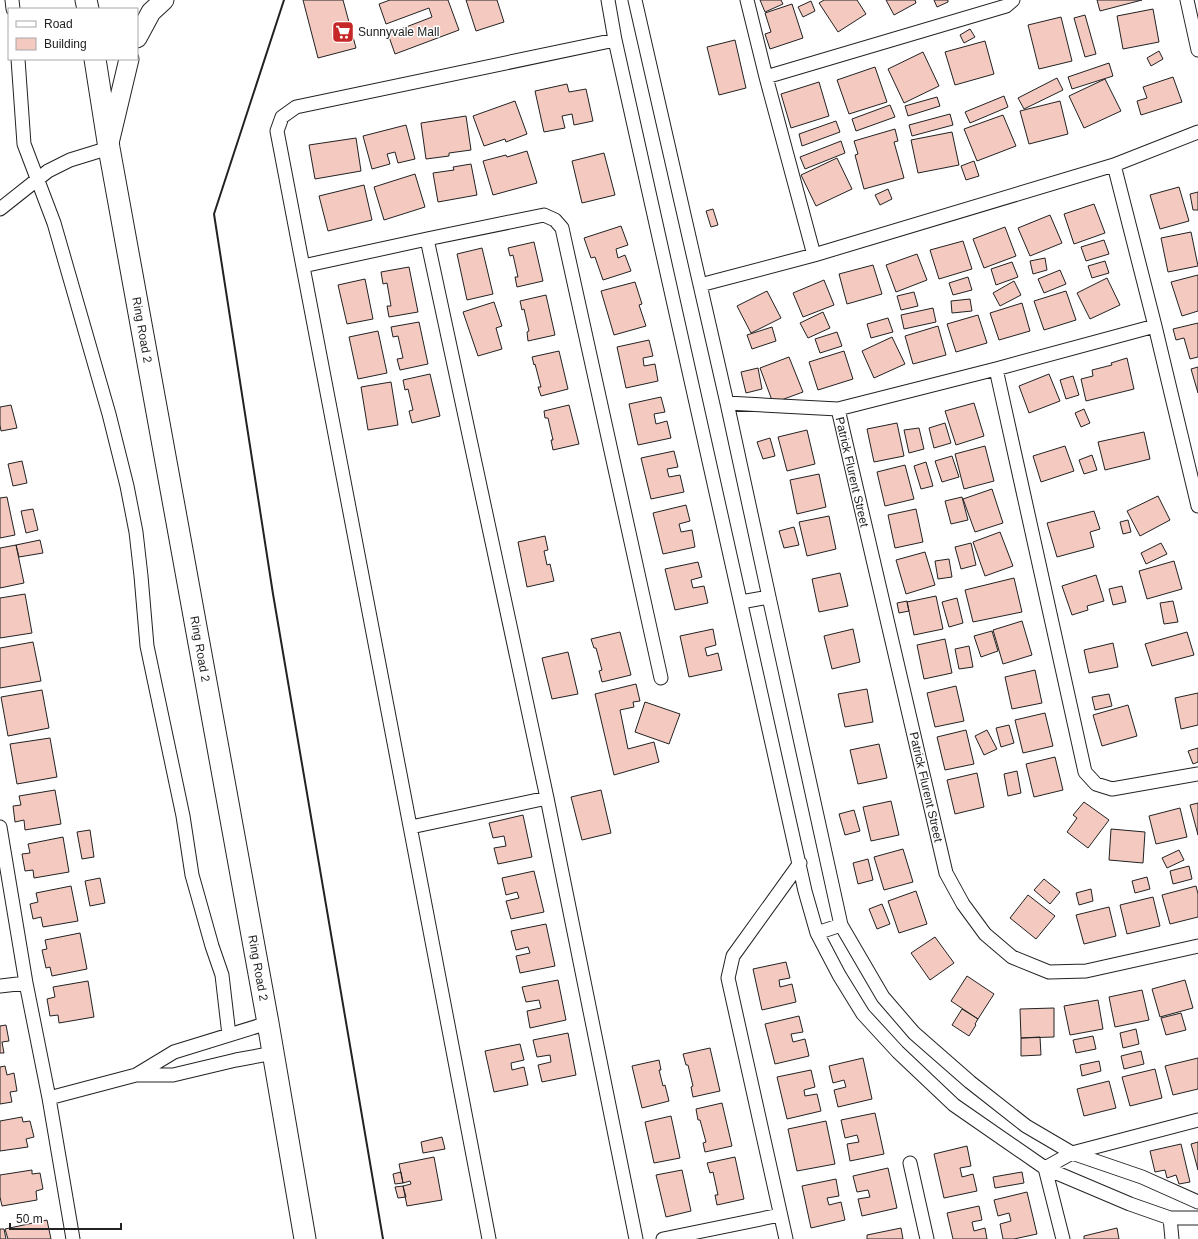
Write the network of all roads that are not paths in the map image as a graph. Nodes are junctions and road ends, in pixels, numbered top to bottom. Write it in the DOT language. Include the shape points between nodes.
graph roads {
  1 [pos="164,0"];
  2 [pos="608,0"];
  3 [pos="635,0"];
  4 [pos="747,0"];
  5 [pos="1013,0"];
  6 [pos="1187,0"];
  7 [pos="138,36"];
  8 [pos="616,40"];
  9 [pos="1198,50"];
  10 [pos="18,60"];
  11 [pos="96,60"];
  12 [pos="129,60"];
  13 [pos="766,77"];
  14 [pos="1198,132"];
  15 [pos="109,146"];
  16 [pos="1114,165"];
  17 [pos="38,179"];
  18 [pos="0,208"];
  19 [pos="427,239"];
  20 [pos="814,255"];
  21 [pos="303,266"];
  22 [pos="700,285"];
  23 [pos="1155,326"];
  24 [pos="996,369"];
  25 [pos="727,403"];
  26 [pos="838,409"];
  27 [pos="1198,506"];
  28 [pos="768,597"];
  29 [pos="741,602"];
  30 [pos="661,678"];
  31 [pos="1198,774"];
  32 [pos="547,798"];
  33 [pos="0,827"];
  34 [pos="411,827"];
  35 [pos="800,863"];
  36 [pos="841,924"];
  37 [pos="818,933"];
  38 [pos="1198,946"];
  39 [pos="26,983"];
  40 [pos="0,986"];
  41 [pos="268,1023"];
  42 [pos="229,1035"];
  43 [pos="274,1053"];
  44 [pos="136,1074"];
  45 [pos="48,1098"];
  46 [pos="1198,1120"];
  47 [pos="1072,1153"];
  48 [pos="910,1163"];
  49 [pos="1045,1168"];
  50 [pos="1198,1202"];
  51 [pos="780,1215"];
  52 [pos="1170,1218"];
  53 [pos="1198,1218"];
  54 [pos="73,1239"];
  55 [pos="305,1239"];
  56 [pos="489,1239"];
  57 [pos="636,1239"];
  58 [pos="663,1239"];
  59 [pos="786,1239"];
  60 [pos="927,1239"];
  61 [pos="1063,1239"];
  62 [pos="1172,1239"];
  1 -- 7 [label="main road" via="151,12"];
  2 -- 8 [label="street"];
  3 -- 22 [label="street"];
  4 -- 13 [label="street"];
  5 -- 13 [label="street" via="1006,6"];
  6 -- 9 [label="street"];
  8 -- 21 [label="street" via="296,107 282,117 277,131"];
  8 -- 29 [label="street"];
  10 -- 17 [label="street" via="24,144"];
  11 -- 15 [label="main road, Ring Road 2"];
  12 -- 15 [label="main road"];
  13 -- 20 [label="street"];
  14 -- 16 [label="street"];
  15 -- 17 [label="street" via="70,160"];
  15 -- 41 [label="main road, Ring Road 2"];
  16 -- 20 [label="street"];
  16 -- 23 [label="street"];
  17 -- 18 [label="street"];
  17 -- 42 [label="street" via="54,223 84,325 127,486 136,532 147,646 183,816 192,875 222,976"];
  19 -- 21 [label="street"];
  19 -- 30 [label="street" via="544,215 555,220 562,228"];
  19 -- 32 [label="street"];
  20 -- 22 [label="street"];
  21 -- 34 [label="street"];
  22 -- 25 [label="street"];
  23 -- 24 [label="street"];
  23 -- 27 [label="street"];
  24 -- 26 [label="street"];
  24 -- 31 [label="street" via="1085,772 1096,784 1112,789"];
  25 -- 26 [label="street"];
  25 -- 28 [label="street"];
  26 -- 38 [label="street, Patrick Flurent Street" via="946,873 963,904 985,934 1012,957 1049,972 1086,971"];
  28 -- 29 [label="street"];
  28 -- 36 [label="street"];
  29 -- 35 [label="street"];
  32 -- 34 [label="street"];
  32 -- 57 [label="street"];
  33 -- 39 [label="street"];
  34 -- 56 [label="street"];
  35 -- 37 [label="street" via="805,891"];
  35 -- 51 [label="street" via="733,956 728,978"];
  36 -- 37 [label="street"];
  36 -- 47 [label="street" via="883,997 914,1033 1026,1126"];
  37 -- 49 [label="street" via="839,975 863,1014 898,1052 954,1105"];
  39 -- 40 [label="street"];
  39 -- 45 [label="street"];
  41 -- 42 [label="street"];
  41 -- 43 [label="main road, Ring Road 2"];
  42 -- 44 [label="street" via="174,1052"];
  43 -- 44 [label="street" via="172,1075"];
  43 -- 55 [label="main road, Ring Road 2"];
  44 -- 45 [label="street"];
  45 -- 54 [label="street"];
  46 -- 47 [label="street"];
  47 -- 49 [label="street"];
  47 -- 50 [label="street" via="1142,1177"];
  48 -- 60 [label="street"];
  49 -- 52 [label="street"];
  49 -- 61 [label="street"];
  51 -- 58 [label="street"];
  51 -- 59 [label="street"];
  52 -- 53 [label="street"];
  52 -- 62 [label="street"];
}
